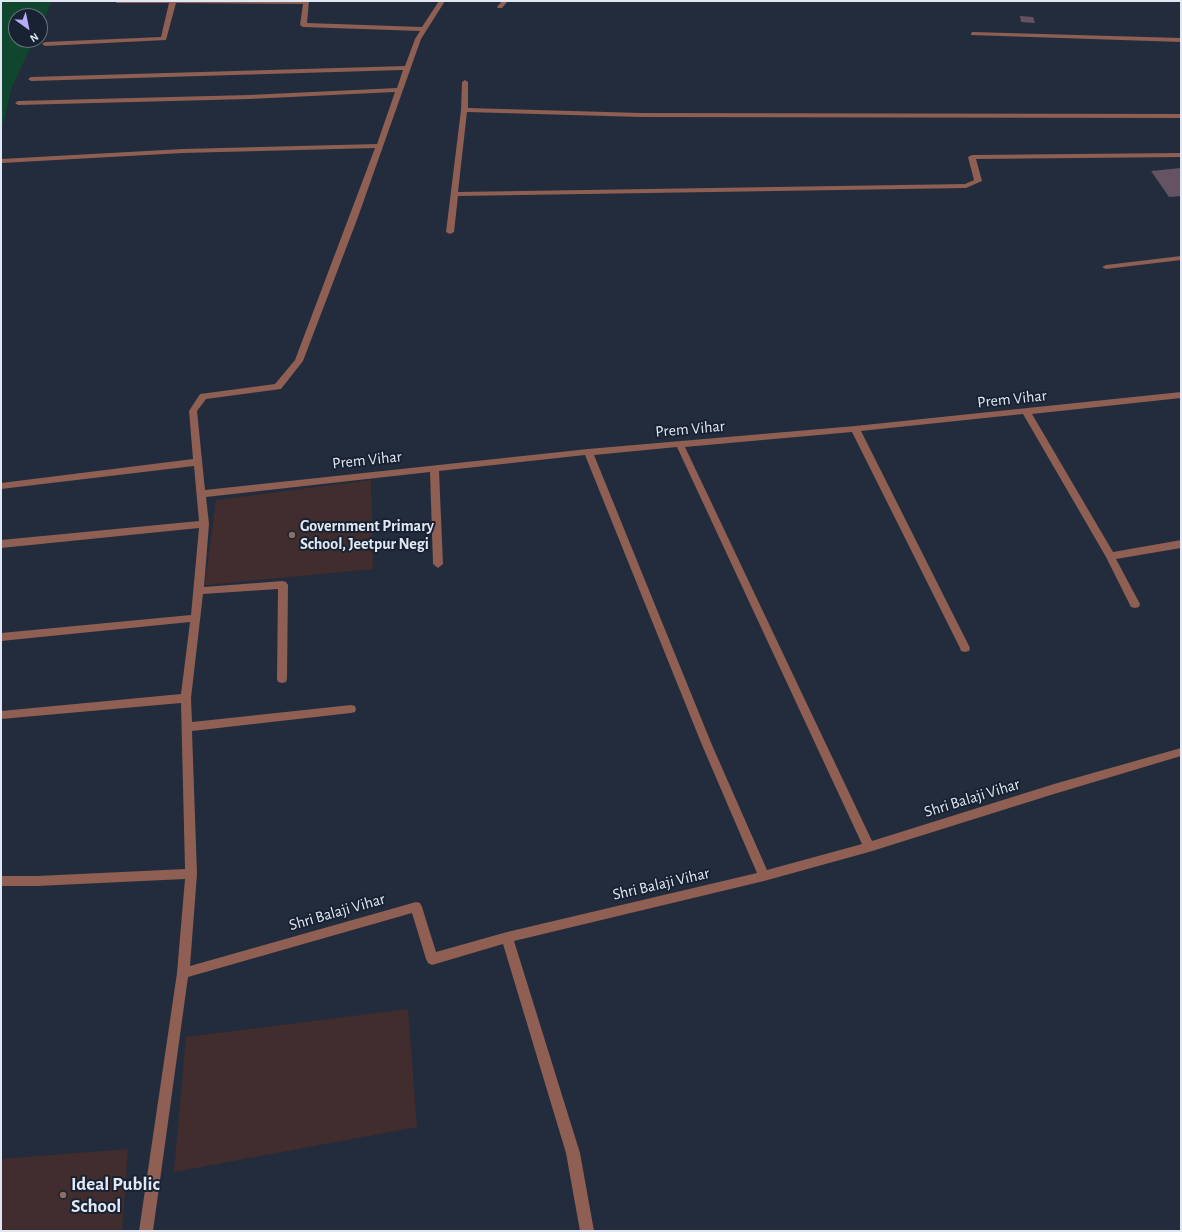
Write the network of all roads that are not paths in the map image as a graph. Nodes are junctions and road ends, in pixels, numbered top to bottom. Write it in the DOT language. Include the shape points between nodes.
graph roads {
  1 [pos="117,1"];
  2 [pos="442,1"];
  3 [pos="505,1"];
  4 [pos="173,2"];
  5 [pos="500,7"];
  6 [pos="423,29"];
  7 [pos="973,34"];
  8 [pos="1181,40"];
  9 [pos="48,44"];
  10 [pos="407,68"];
  11 [pos="31,78"];
  12 [pos="464,82"];
  13 [pos="398,90"];
  14 [pos="18,102"];
  15 [pos="464,110"];
  16 [pos="1181,116"];
  17 [pos="379,146"];
  18 [pos="1181,155"];
  19 [pos="2,161"];
  20 [pos="454,194"];
  21 [pos="450,232"];
  22 [pos="1181,258"];
  23 [pos="1106,267"];
  24 [pos="1181,395"];
  25 [pos="1027,413"];
  26 [pos="855,429"];
  27 [pos="680,445"];
  28 [pos="588,452"];
  29 [pos="197,462"];
  30 [pos="434,468"];
  31 [pos="1,486"];
  32 [pos="202,494"];
  33 [pos="204,524"];
  34 [pos="1,544"];
  35 [pos="1181,544"];
  36 [pos="1110,556"];
  37 [pos="438,564"];
  38 [pos="198,591"];
  39 [pos="1135,604"];
  40 [pos="196,618"];
  41 [pos="1,637"];
  42 [pos="965,648"];
  43 [pos="282,679"];
  44 [pos="186,698"];
  45 [pos="352,708"];
  46 [pos="1,715"];
  47 [pos="186,727"];
  48 [pos="1181,752"];
  49 [pos="869,847"];
  50 [pos="191,874"];
  51 [pos="764,876"];
  52 [pos="1,881"];
  53 [pos="507,937"];
  54 [pos="183,973"];
  55 [pos="146,1231"];
  56 [pos="587,1231"];
  1 -- 4 [label="street"];
  2 -- 6 [label="street"];
  3 -- 5 [label="street"];
  4 -- 6 [label="street" via="307,2 303,25"];
  4 -- 9 [label="street" via="164,38"];
  6 -- 10 [label="street"];
  7 -- 8 [label="street"];
  10 -- 11 [label="street"];
  10 -- 13 [label="street"];
  12 -- 15 [label="street"];
  13 -- 14 [label="street" via="250,97"];
  13 -- 17 [label="street"];
  15 -- 16 [label="street" via="641,115"];
  15 -- 20 [label="street"];
  17 -- 19 [label="street" via="183,151"];
  17 -- 29 [label="street" via="299,361 278,387 203,396 193,411"];
  18 -- 20 [label="street" via="972,156 978,181 966,186"];
  20 -- 21 [label="street"];
  22 -- 23 [label="street"];
  24 -- 25 [label="street, Prem Vihar"];
  25 -- 26 [label="street, Prem Vihar"];
  25 -- 36 [label="street"];
  26 -- 27 [label="street, Prem Vihar"];
  26 -- 42 [label="street"];
  27 -- 28 [label="street, Prem Vihar"];
  27 -- 49 [label="street"];
  28 -- 30 [label="street, Prem Vihar"];
  28 -- 51 [label="street" via="706,745"];
  29 -- 31 [label="street"];
  29 -- 32 [label="street"];
  30 -- 32 [label="street, Prem Vihar"];
  30 -- 37 [label="street"];
  32 -- 33 [label="street"];
  33 -- 34 [label="street"];
  33 -- 38 [label="street"];
  35 -- 36 [label="street"];
  36 -- 39 [label="street"];
  38 -- 40 [label="street"];
  38 -- 43 [label="street" via="283,585"];
  40 -- 41 [label="street"];
  40 -- 44 [label="street"];
  44 -- 46 [label="street"];
  44 -- 47 [label="street"];
  45 -- 47 [label="street"];
  47 -- 50 [label="street"];
  48 -- 49 [label="street, Shri Balaji Vihar"];
  49 -- 51 [label="street, Shri Balaji Vihar"];
  50 -- 52 [label="street" via="37,882"];
  50 -- 54 [label="street"];
  51 -- 53 [label="street, Shri Balaji Vihar"];
  53 -- 54 [label="street, Shri Balaji Vihar" via="432,958 416,907"];
  53 -- 56 [label="street" via="573,1153"];
  54 -- 55 [label="street"];
}
